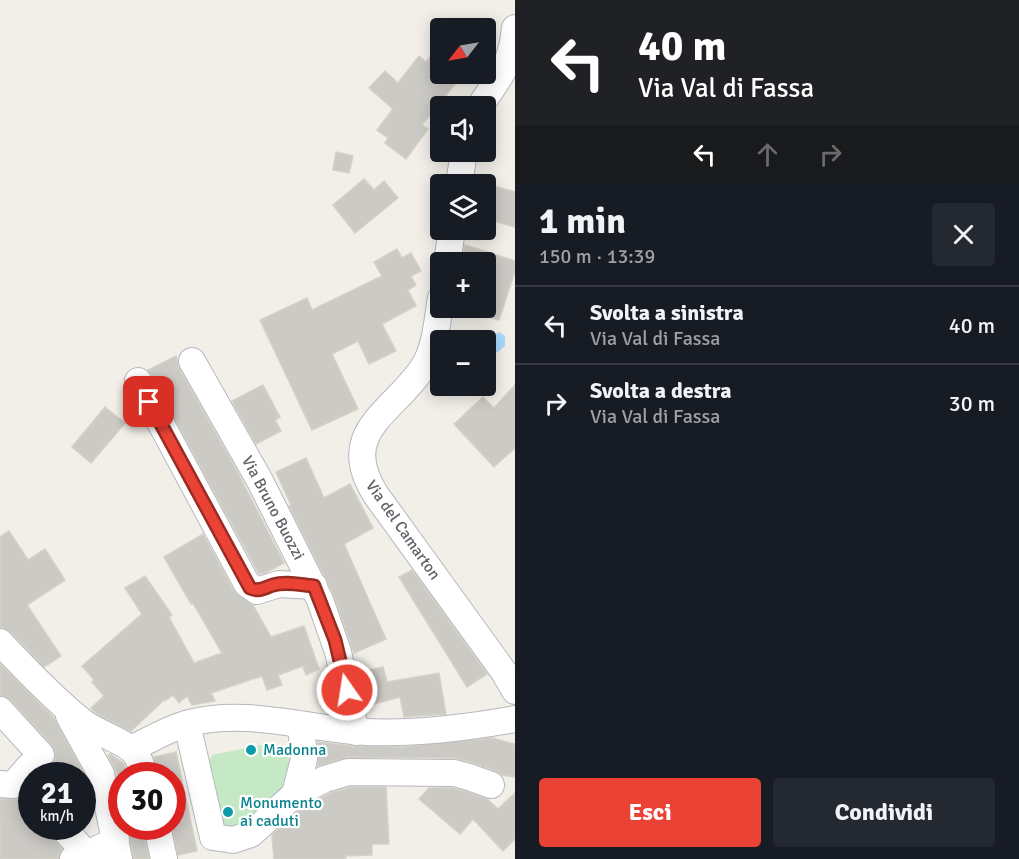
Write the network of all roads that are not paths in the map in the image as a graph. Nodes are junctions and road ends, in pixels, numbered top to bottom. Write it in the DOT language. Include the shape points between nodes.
graph roads {
  1 [pos="515,28"];
  2 [pos="487,96"];
  3 [pos="438,318"];
  4 [pos="192,361"];
  5 [pos="138,381"];
  6 [pos="314,586"];
  7 [pos="0,642"];
  8 [pos="515,691"];
  9 [pos="64,704"];
  10 [pos="0,710"];
  11 [pos="515,719"];
  12 [pos="187,724"];
  13 [pos="489,724"];
  14 [pos="301,725"];
  15 [pos="356,732"];
  16 [pos="515,734"];
  17 [pos="131,749"];
  18 [pos="36,762"];
  19 [pos="140,762"];
  20 [pos="18,781"];
  21 [pos="0,784"];
  22 [pos="492,785"];
  23 [pos="295,794"];
  24 [pos="70,840"];
  25 [pos="160,840"];
  26 [pos="214,848"];
  27 [pos="118,850"];
  28 [pos="80,857"];
  29 [pos="164,859"];
  1 -- 2 [label="street" via="512,53"];
  3 -- 8 [label="street, Via del Camarton" via="427,360 369,430 362,462 376,495"];
  4 -- 6 [label="street, Via Bruno Buozzi" via="260,480"];
  5 -- 6 [label="street" via="247,584 257,591 279,584"];
  6 -- 15 [label="street, Via Bruno Buozzi" via="335,640"];
  7 -- 9 [label="street"];
  9 -- 17 [label="street" via="92,728"];
  9 -- 27 [label="street" via="99,769"];
  10 -- 18 [label="street" via="41,755"];
  11 -- 13 [label="street"];
  12 -- 14 [label="street" via="232,717"];
  12 -- 17 [label="street"];
  12 -- 26 [label="street"];
  13 -- 15 [label="street" via="424,731"];
  13 -- 16 [label="street"];
  14 -- 15 [label="street"];
  14 -- 23 [label="street" via="304,759"];
  17 -- 19 [label="street"];
  20 -- 21 [label="street" via="13,785"];
  22 -- 23 [label="street" via="454,774 356,771 332,776"];
  23 -- 26 [label="street" via="251,834"];
  24 -- 28 [label="street"];
  25 -- 29 [label="street"];
  27 -- 28 [label="street"];
}
